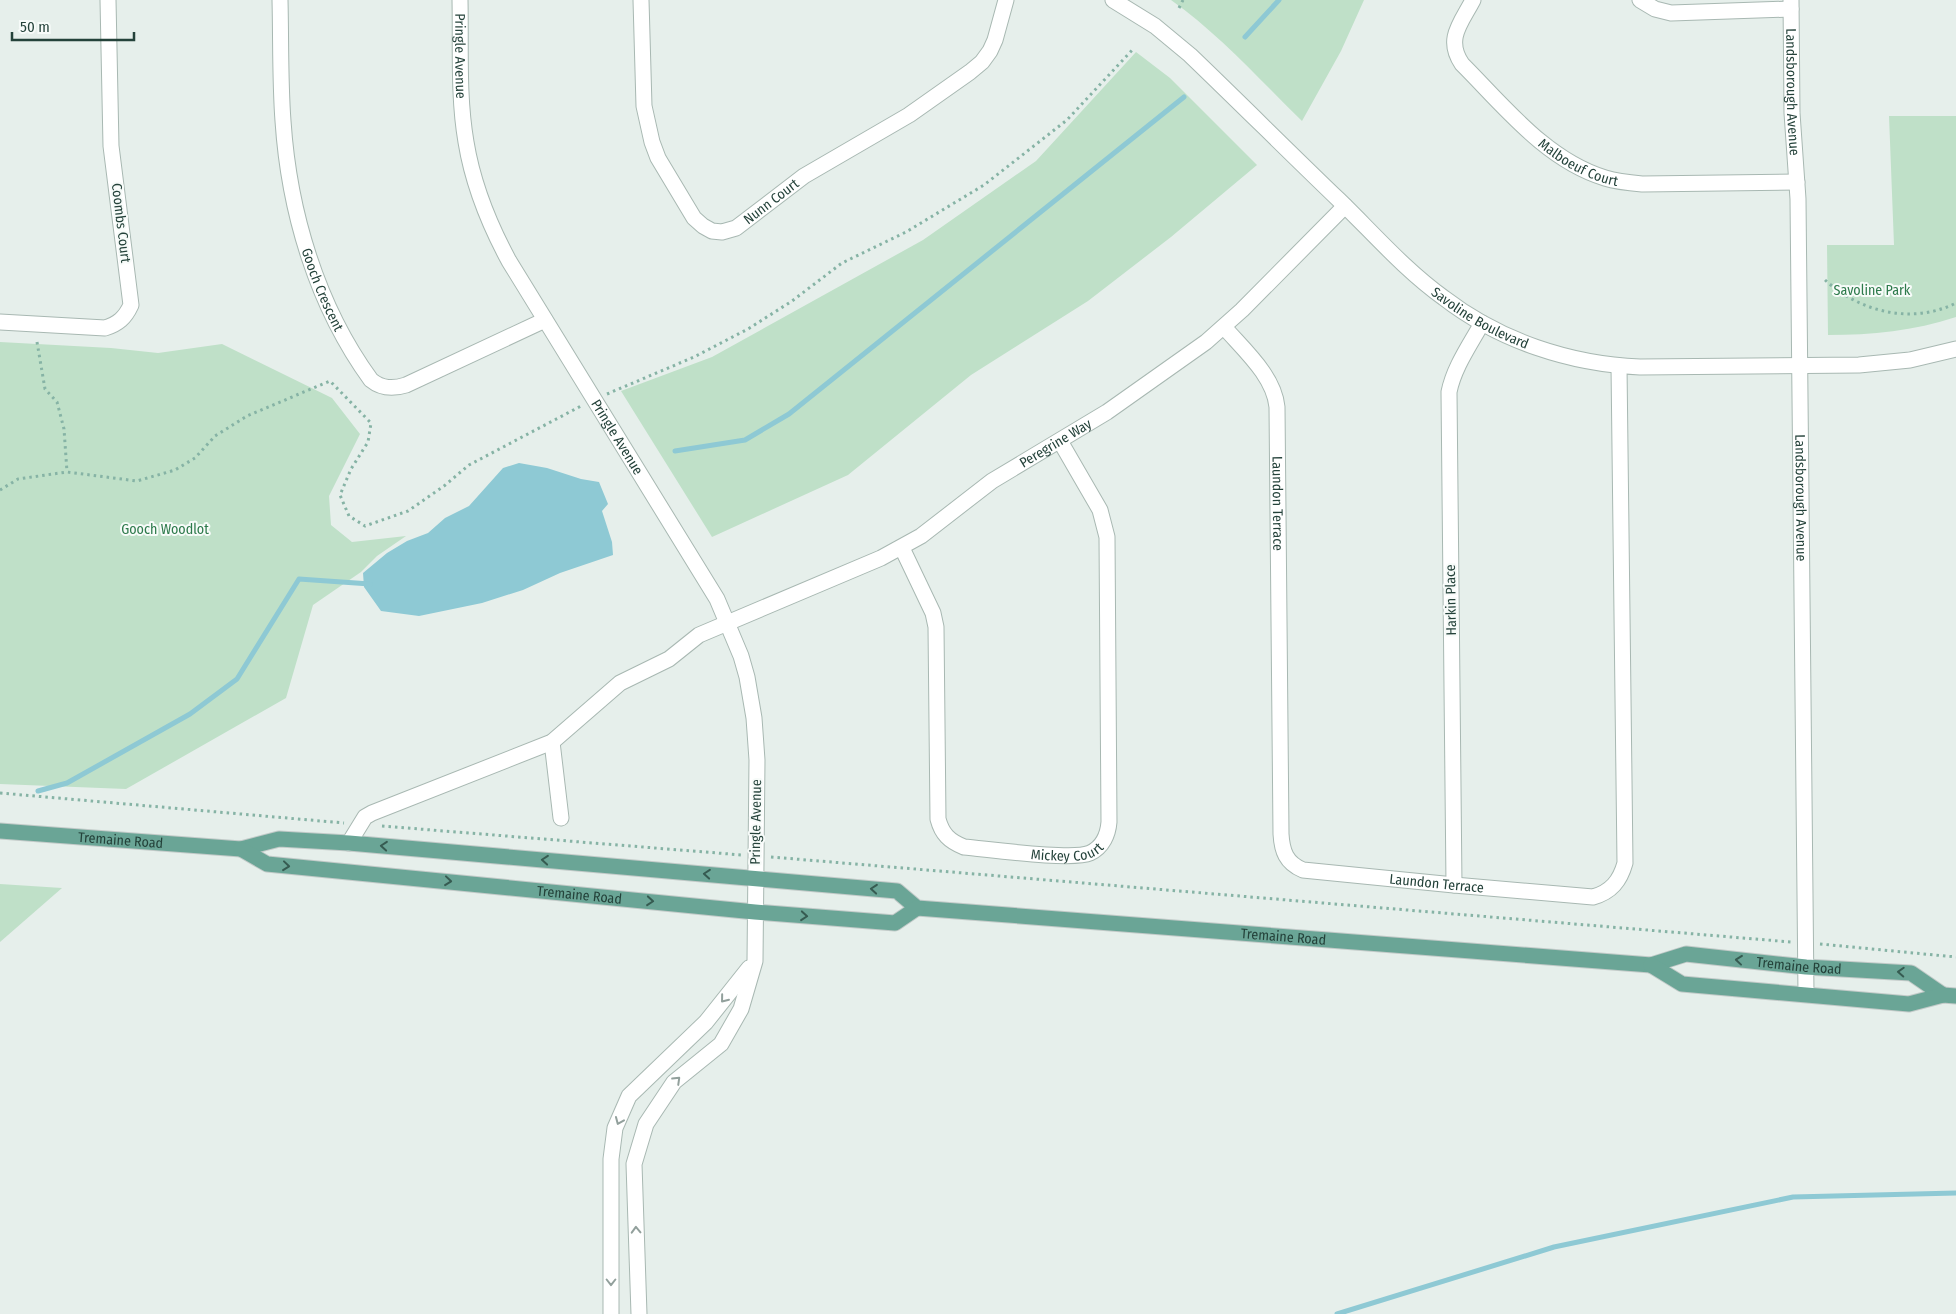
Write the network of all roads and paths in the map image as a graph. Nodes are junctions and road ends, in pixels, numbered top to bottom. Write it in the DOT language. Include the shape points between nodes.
graph roads {
  1 [pos="108,0"];
  2 [pos="280,0"];
  3 [pos="460,0"];
  4 [pos="641,0"];
  5 [pos="1006,0"];
  6 [pos="1113,0"];
  7 [pos="1183,0"];
  8 [pos="1473,0"];
  9 [pos="1640,0"];
  10 [pos="1791,5"];
  11 [pos="1178,8"];
  12 [pos="1134,48"];
  13 [pos="1797,182"];
  14 [pos="1345,206"];
  15 [pos="1825,280"];
  16 [pos="1956,304"];
  17 [pos="545,320"];
  18 [pos="0,322"];
  19 [pos="1482,323"];
  20 [pos="1224,327"];
  21 [pos="37,342"];
  22 [pos="1956,350"];
  23 [pos="1619,366"];
  24 [pos="1800,366"];
  25 [pos="606,394"];
  26 [pos="581,406"];
  27 [pos="1060,441"];
  28 [pos="67,472"];
  29 [pos="0,490"];
  30 [pos="902,548"];
  31 [pos="729,623"];
  32 [pos="552,742"];
  33 [pos="0,793"];
  34 [pos="561,818"];
  35 [pos="347,823"];
  36 [pos="380,826"];
  37 [pos="0,831"];
  38 [pos="349,843"];
  39 [pos="241,849"];
  40 [pos="756,856"];
  41 [pos="756,879"];
  42 [pos="1454,886"];
  43 [pos="917,908"];
  44 [pos="755,912"];
  45 [pos="1806,942"];
  46 [pos="1956,957"];
  47 [pos="755,961"];
  48 [pos="1651,965"];
  49 [pos="1806,967"];
  50 [pos="1806,994"];
  51 [pos="1950,995"];
  52 [pos="612,1314"];
  53 [pos="638,1314"];
  1 -- 18 [label="street, Coombs Court" via="111,146 131,305 123,319 105,328"];
  2 -- 17 [label="street, Gooch Crescent" via="283,121 299,224 329,307 371,380 386,387 406,385"];
  3 -- 17 [label="street, Pringle Avenue" via="463,113 473,176 499,242"];
  4 -- 5 [label="street, Nunn Court" via="644,106 652,142 694,218 712,231 722,232 736,228 804,176 908,115 970,72 990,51"];
  6 -- 14 [label="street, Savoline Boulevard" via="1155,26 1190,55"];
  7 -- 11 [label="path"];
  8 -- 13 [label="street, Malboeuf Court" via="1455,36 1453,47 1456,56 1550,150 1570,162 1605,178 1644,184"];
  9 -- 10 [label="street" via="1671,13"];
  10 -- 13 [label="street, Landsborough Avenue" via="1792,113"];
  12 -- 25 [label="path" via="1067,120 984,185 906,232 842,263 748,329 694,357"];
  13 -- 24 [label="street, Landsborough Avenue"];
  14 -- 19 [label="street, Savoline Boulevard" via="1443,298"];
  14 -- 20 [label="street, Peregrine Way"];
  15 -- 16 [label="path" via="1836,290 1886,313 1928,313"];
  17 -- 31 [label="street, Pringle Avenue" via="709,585"];
  19 -- 23 [label="street, Savoline Boulevard" via="1542,349"];
  19 -- 42 [label="street, Harkin Place" via="1452,379 1450,392"];
  20 -- 27 [label="street, Peregrine Way" via="1107,412"];
  20 -- 42 [label="street, Laundon Terrace" via="1265,376 1277,402 1283,852 1294,866 1303,870"];
  21 -- 28 [label="path" via="45,389 57,402 64,429"];
  22 -- 24 [label="street, Savoline Boulevard" via="1887,363"];
  23 -- 24 [label="street, Savoline Boulevard"];
  23 -- 42 [label="street, Laundon Terrace" via="1623,870 1616,885 1593,897"];
  24 -- 45 [label="street, Landsborough Avenue"];
  26 -- 28 [label="path" via="469,465 408,511 365,526 349,516 340,495 368,442 371,422 330,381 247,416 215,436 195,458 175,470 137,481"];
  27 -- 30 [label="street, Peregrine Way" via="992,481"];
  27 -- 30 [label="street, Mickey Court" via="1100,510 1107,537 1109,822 1103,842 1091,853 1069,856 964,847 953,843 942,832 938,819 936,627 933,613"];
  28 -- 29 [label="path" via="18,479"];
  30 -- 31 [label="street, Peregrine Way"];
  31 -- 32 [label="street, Peregrine Way" via="700,635 669,659 620,683"];
  31 -- 40 [label="street, Pringle Avenue" via="745,670 754,718"];
  32 -- 34 [label="street"];
  32 -- 38 [label="street, Peregrine Way" via="372,813 365,817"];
  33 -- 35 [label="path"];
  36 -- 40 [label="path"];
  37 -- 39 [label="main road, Tremaine Road"];
  38 -- 39 [label="main road, Tremaine Road" via="279,839"];
  41 -- 38 [label="main road, Tremaine Road, one-way"];
  39 -- 44 [label="main road, Tremaine Road, one-way" via="267,864"];
  40 -- 41 [label="street, Pringle Avenue"];
  40 -- 45 [label="path" via="1769,942"];
  43 -- 41 [label="main road, Tremaine Road, one-way" via="897,891"];
  41 -- 44 [label="street, Pringle Avenue"];
  44 -- 43 [label="main road, Tremaine Road, one-way" via="895,923"];
  43 -- 48 [label="main road, Tremaine Road"];
  44 -- 47 [label="street, Pringle Avenue"];
  45 -- 46 [label="path"];
  45 -- 49 [label="street, Landsborough Avenue"];
  47 -- 52 [label="street, one-way" via="706,1022 630,1096 615,1128 611,1159"];
  53 -- 47 [label="street, Pringle Avenue, one-way" via="634,1164 646,1124 674,1082 721,1044 741,1009"];
  49 -- 48 [label="main road, Tremaine Road, one-way" via="1686,954"];
  48 -- 50 [label="main road, Tremaine Road" via="1682,984"];
  49 -- 50 [label="street, Landsborough Avenue"];
  51 -- 49 [label="main road, Tremaine Road, one-way" via="1911,973"];
  50 -- 51 [label="main road, Tremaine Road" via="1909,1004"];
}
